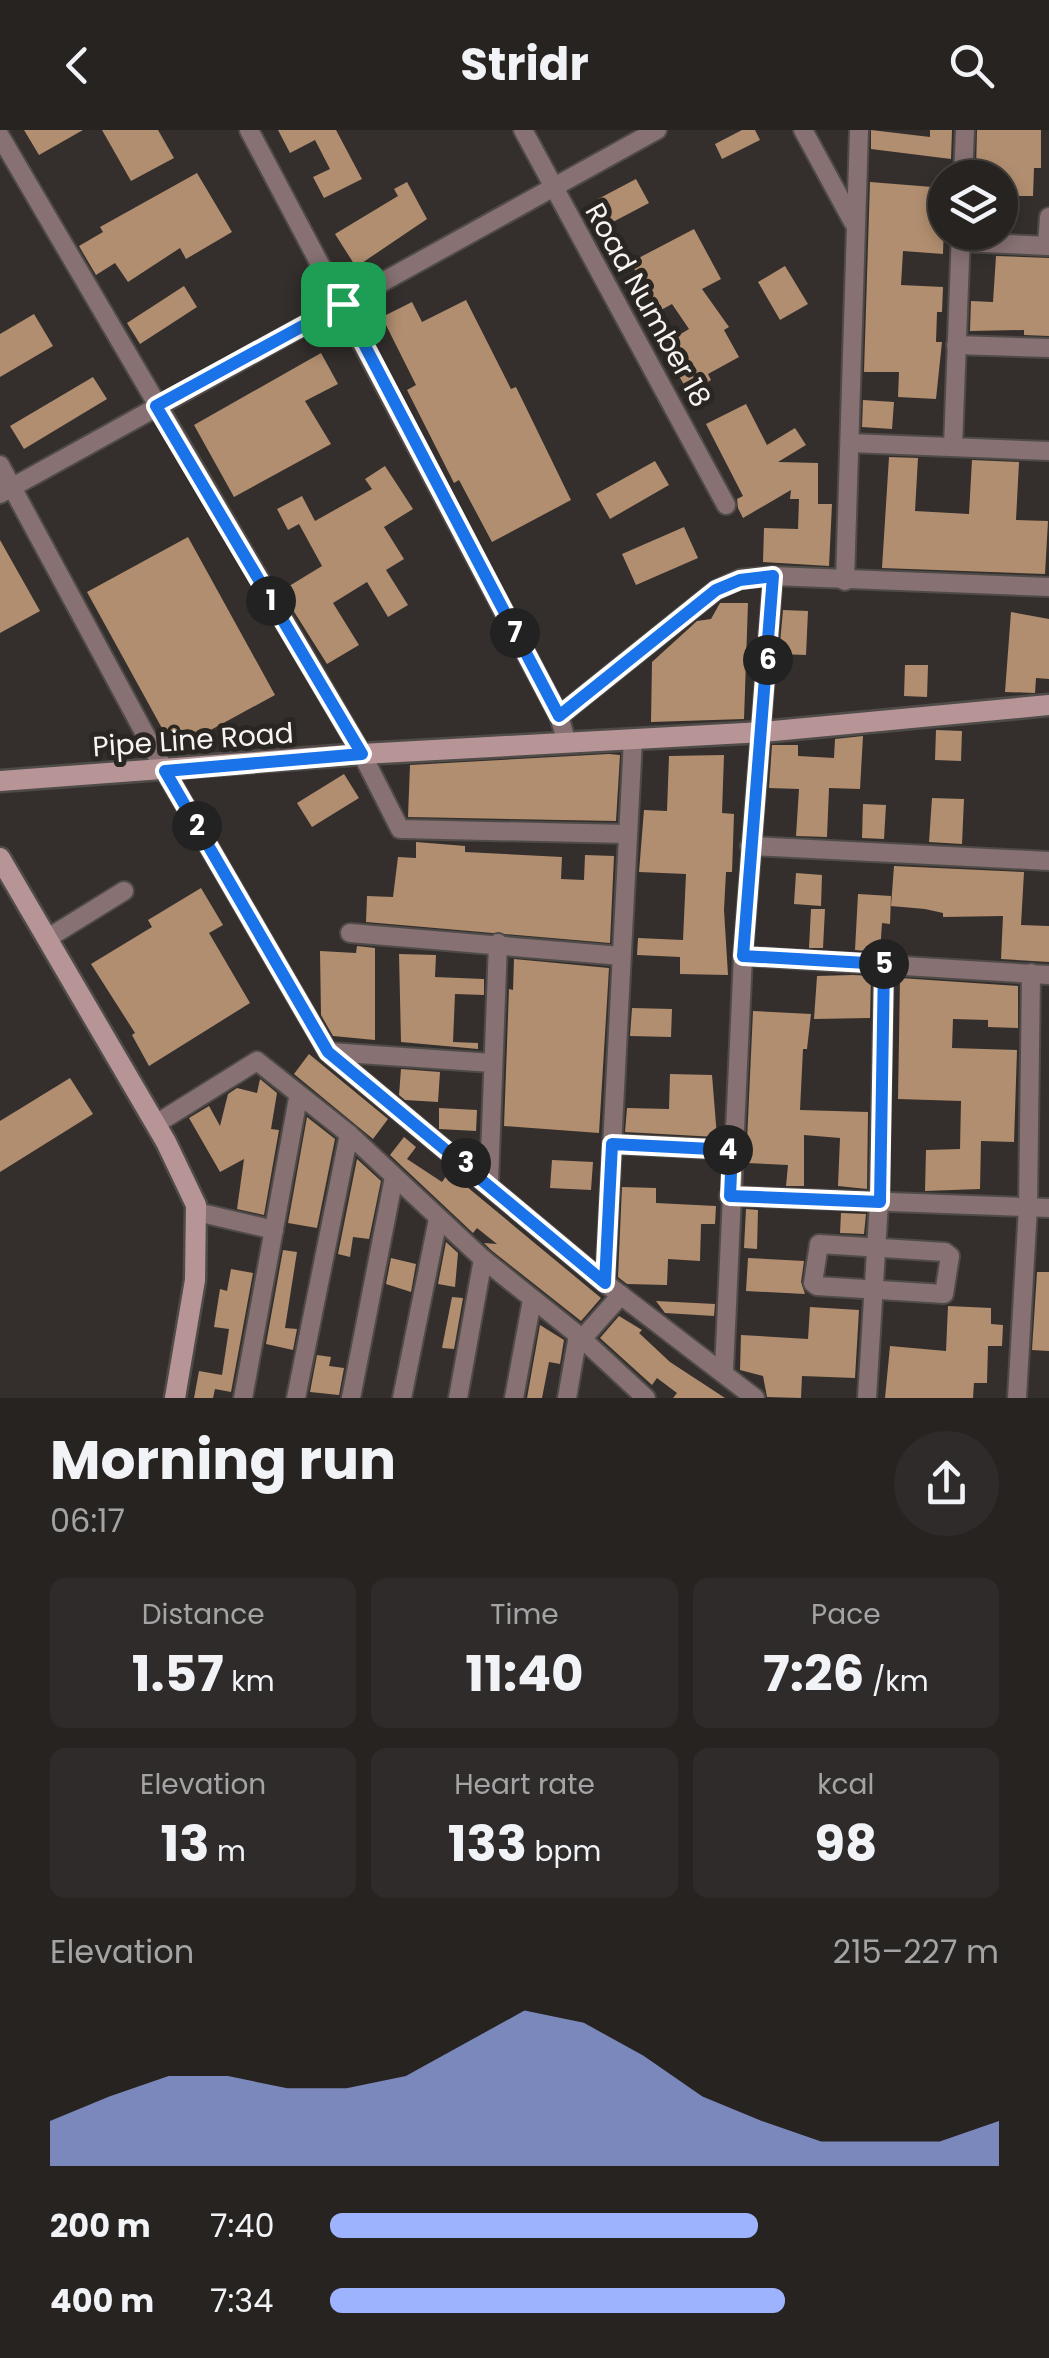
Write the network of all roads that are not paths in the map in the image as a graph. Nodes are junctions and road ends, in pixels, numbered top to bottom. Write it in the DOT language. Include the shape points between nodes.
graph roads {
  1 [pos="250,130"];
  2 [pos="523,130"];
  3 [pos="657,130"];
  4 [pos="802,130"];
  5 [pos="859,130"];
  6 [pos="964,130"];
  7 [pos="0,136"];
  8 [pos="963,160"];
  9 [pos="552,186"];
  10 [pos="1049,217"];
  11 [pos="853,222"];
  12 [pos="1018,243"];
  13 [pos="1048,246"];
  14 [pos="960,250"];
  15 [pos="343,304"];
  16 [pos="956,344"];
  17 [pos="1049,348"];
  18 [pos="156,406"];
  19 [pos="850,443"];
  20 [pos="953,448"];
  21 [pos="1049,451"];
  22 [pos="0,465"];
  23 [pos="6,490"];
  24 [pos="726,505"];
  25 [pos="773,576"];
  26 [pos="846,581"];
  27 [pos="1049,586"];
  28 [pos="1049,705"];
  29 [pos="559,716"];
  30 [pos="763,732"];
  31 [pos="633,739"];
  32 [pos="568,743"];
  33 [pos="362,754"];
  34 [pos="165,771"];
  35 [pos="0,781"];
  36 [pos="628,834"];
  37 [pos="750,846"];
  38 [pos="0,858"];
  39 [pos="1049,861"];
  40 [pos="124,891"];
  41 [pos="350,933"];
  42 [pos="48,938"];
  43 [pos="498,943"];
  44 [pos="621,956"];
  45 [pos="743,956"];
  46 [pos="884,964"];
  47 [pos="1040,974"];
  48 [pos="328,1052"];
  49 [pos="493,1063"];
  50 [pos="298,1098"];
  51 [pos="156,1124"];
  52 [pos="349,1134"];
  53 [pos="612,1144"];
  54 [pos="732,1150"];
  55 [pos="394,1177"];
  56 [pos="489,1182"];
  57 [pos="730,1196"];
  58 [pos="880,1202"];
  59 [pos="1028,1208"];
  60 [pos="1049,1208"];
  61 [pos="197,1212"];
  62 [pos="438,1219"];
  63 [pos="274,1230"];
  64 [pos="876,1248"];
  65 [pos="482,1259"];
  66 [pos="613,1289"];
  67 [pos="874,1290"];
  68 [pos="532,1300"];
  69 [pos="580,1337"];
  70 [pos="724,1370"];
  71 [pos="627,1390"];
  72 [pos="175,1398"];
  73 [pos="242,1398"];
  74 [pos="296,1398"];
  75 [pos="350,1398"];
  76 [pos="402,1398"];
  77 [pos="458,1398"];
  78 [pos="514,1398"];
  79 [pos="568,1398"];
  80 [pos="646,1398"];
  81 [pos="755,1398"];
  82 [pos="867,1398"];
  83 [pos="1016,1398"];
  1 -- 15 [label="street"];
  2 -- 9 [label="street, Road Number 18"];
  3 -- 9 [label="street"];
  4 -- 11 [label="street"];
  5 -- 11 [label="street"];
  6 -- 8 [label="street"];
  7 -- 18 [label="street"];
  9 -- 15 [label="street"];
  9 -- 24 [label="street, Road Number 18"];
  10 -- 13 [label="street"];
  11 -- 19 [label="street"];
  12 -- 13 [label="street"];
  14 -- 16 [label="street"];
  15 -- 18 [label="street"];
  15 -- 29 [label="street"];
  16 -- 17 [label="street"];
  16 -- 20 [label="street"];
  18 -- 23 [label="street"];
  18 -- 33 [label="street"];
  19 -- 20 [label="street"];
  19 -- 26 [label="street"];
  20 -- 21 [label="street"];
  22 -- 23 [label="street"];
  23 -- 34 [label="street"];
  25 -- 26 [label="street"];
  25 -- 29 [label="street" via="716,590"];
  25 -- 30 [label="street"];
  26 -- 27 [label="street"];
  28 -- 30 [label="street, Pipe Line Road"];
  29 -- 32 [label="street"];
  30 -- 31 [label="street, Pipe Line Road"];
  30 -- 37 [label="street"];
  31 -- 32 [label="street, Pipe Line Road"];
  31 -- 36 [label="street"];
  32 -- 33 [label="street, Pipe Line Road"];
  33 -- 34 [label="street, Pipe Line Road"];
  33 -- 36 [label="street" via="400,829"];
  34 -- 35 [label="street, Pipe Line Road"];
  34 -- 48 [label="street"];
  36 -- 44 [label="street"];
  37 -- 39 [label="street"];
  37 -- 45 [label="street"];
  38 -- 42 [label="street"];
  40 -- 42 [label="street"];
  41 -- 43 [label="street"];
  42 -- 51 [label="street"];
  43 -- 44 [label="street"];
  43 -- 49 [label="street"];
  44 -- 53 [label="street"];
  45 -- 46 [label="street"];
  45 -- 54 [label="street"];
  46 -- 47 [label="street"];
  46 -- 58 [label="street"];
  47 -- 59 [label="street"];
  48 -- 49 [label="street"];
  48 -- 56 [label="street"];
  49 -- 56 [label="street"];
  50 -- 51 [label="street" via="258,1062"];
  50 -- 52 [label="street"];
  50 -- 63 [label="street"];
  51 -- 61 [label="street"];
  52 -- 55 [label="street"];
  52 -- 74 [label="street"];
  53 -- 54 [label="street"];
  53 -- 66 [label="street"];
  54 -- 57 [label="street"];
  55 -- 62 [label="street"];
  55 -- 75 [label="street"];
  56 -- 66 [label="street"];
  57 -- 58 [label="street"];
  57 -- 70 [label="street"];
  58 -- 59 [label="street"];
  58 -- 64 [label="street"];
  59 -- 60 [label="street"];
  59 -- 83 [label="street"];
  61 -- 63 [label="street"];
  61 -- 72 [label="street" via="194,1280"];
  62 -- 65 [label="street"];
  62 -- 76 [label="street"];
  63 -- 73 [label="street"];
  64 -- 67 [label="street"];
  64 -- 67 [label="street" via="819,1244 813,1283"];
  64 -- 67 [label="street" via="950,1256 944,1294"];
  65 -- 68 [label="street"];
  65 -- 77 [label="street"];
  66 -- 69 [label="street"];
  66 -- 70 [label="street"];
  67 -- 82 [label="street"];
  68 -- 69 [label="street"];
  68 -- 78 [label="street"];
  69 -- 71 [label="street"];
  69 -- 79 [label="street"];
  70 -- 81 [label="street"];
  71 -- 80 [label="street"];
}
